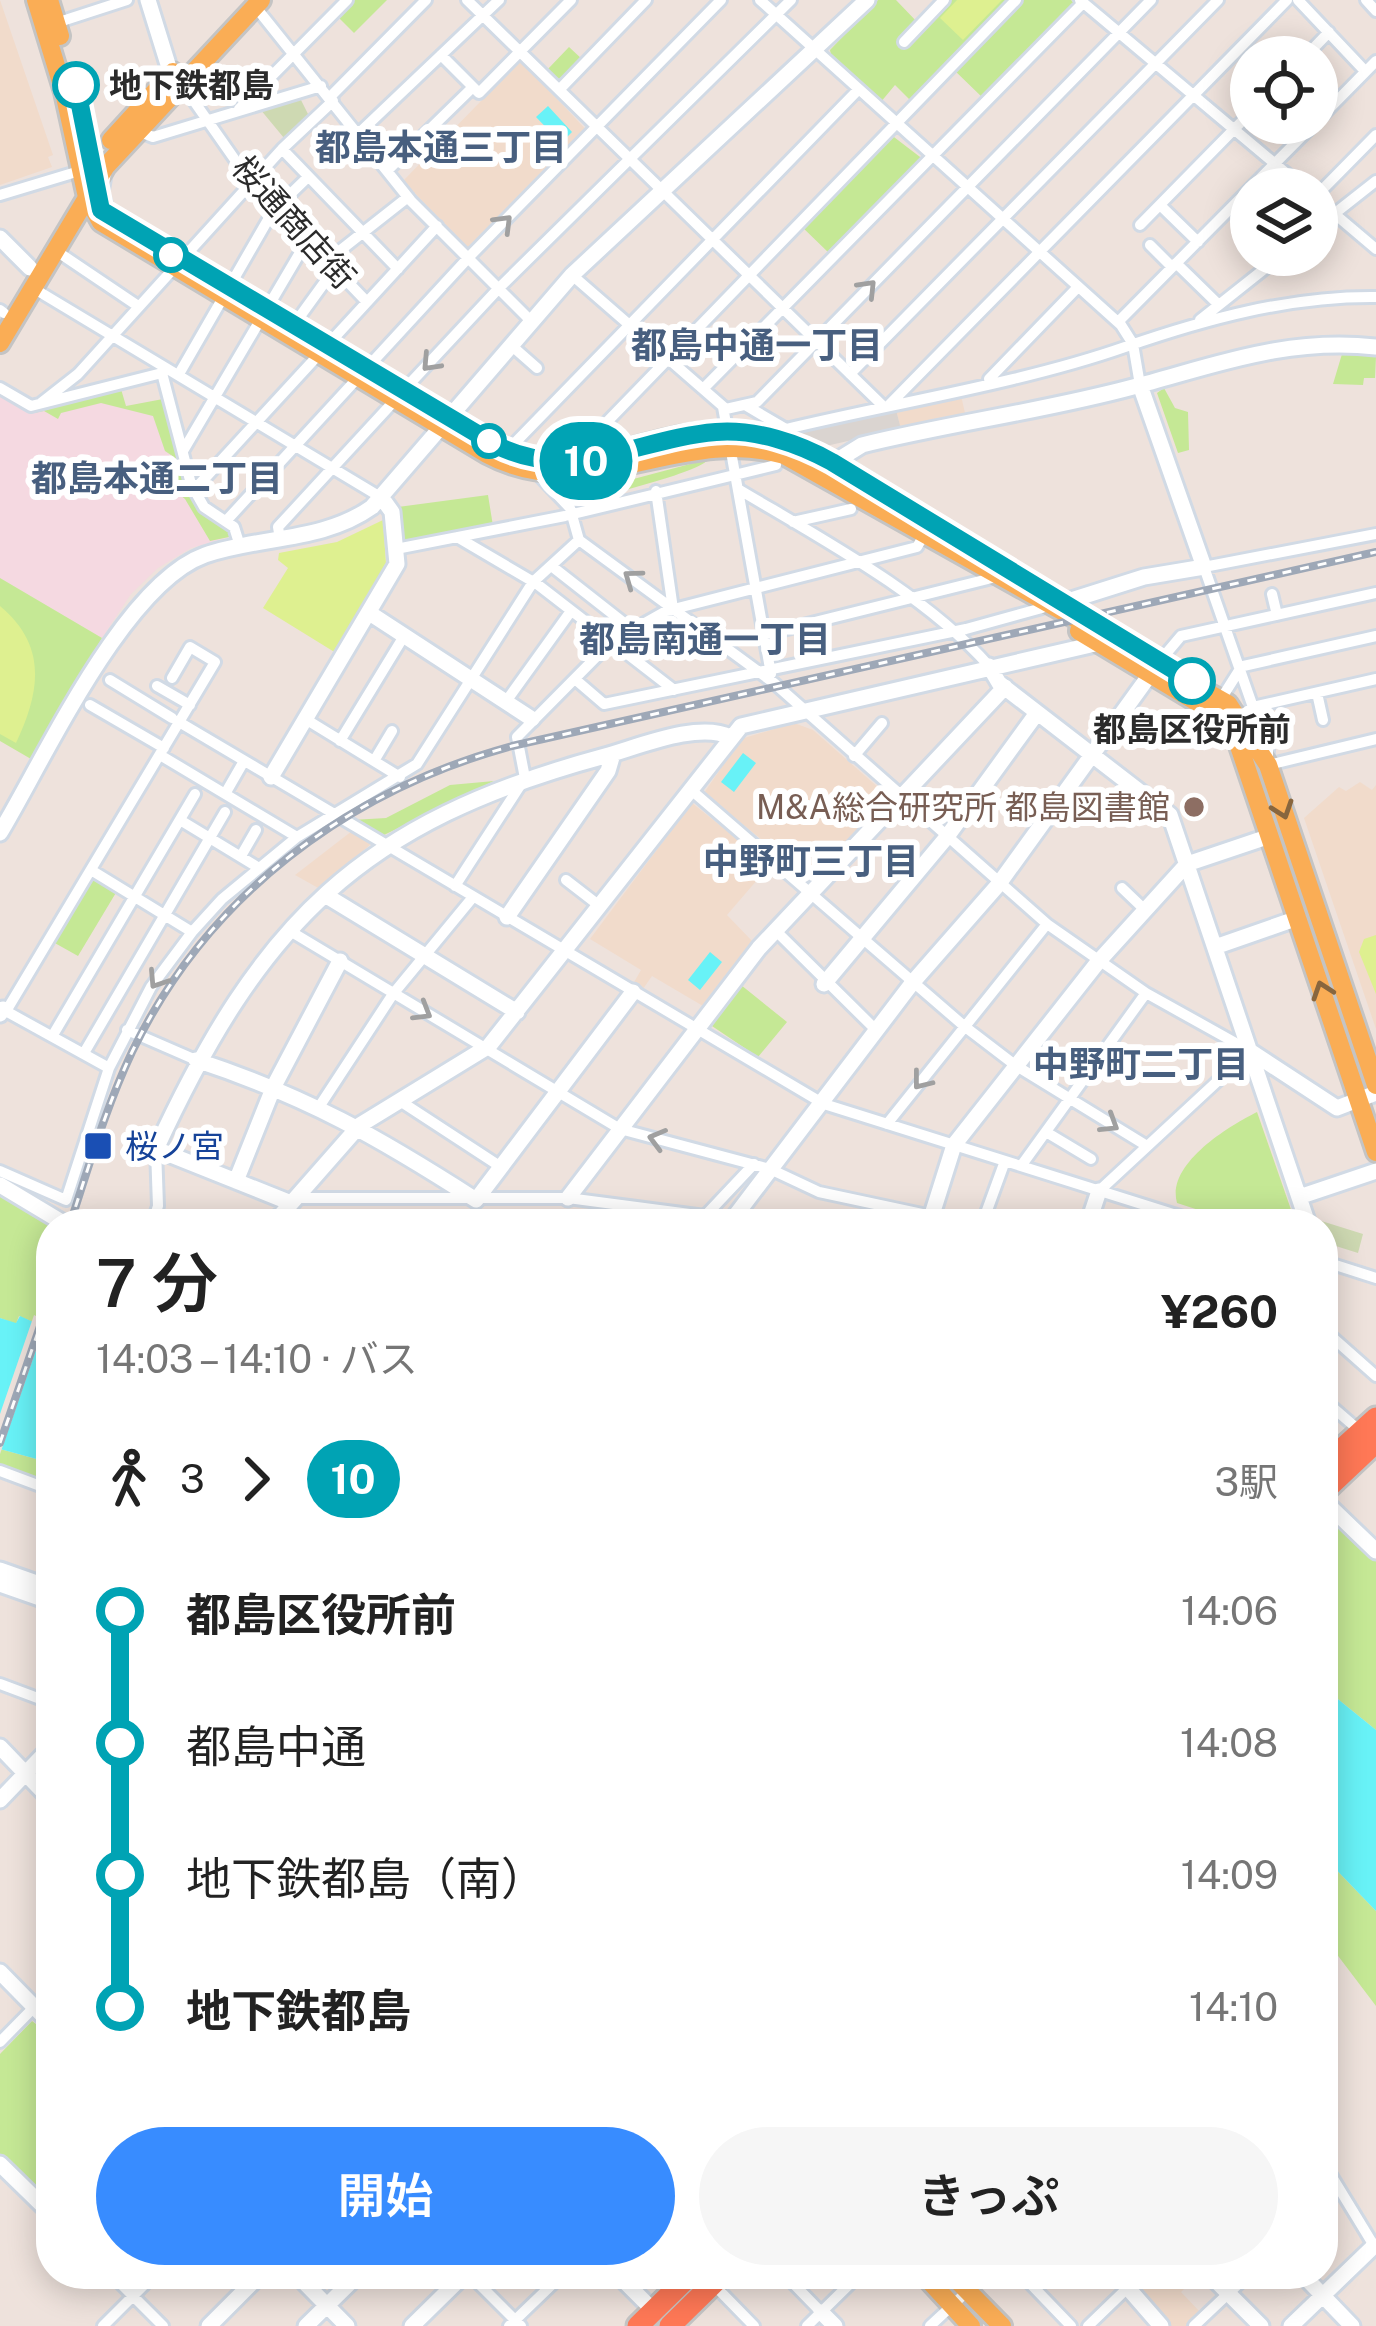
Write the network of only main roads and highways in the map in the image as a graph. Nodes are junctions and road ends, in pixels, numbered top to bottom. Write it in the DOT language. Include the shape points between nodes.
graph roads {
  1 [pos="36,0"];
  2 [pos="49,0"];
  3 [pos="252,1"];
  4 [pos="176,78"];
  5 [pos="90,174"];
  6 [pos="32,278"];
  7 [pos="1,314"];
  8 [pos="264,314"];
  9 [pos="0,343"];
  10 [pos="324,349"];
  11 [pos="447,423"];
  12 [pos="728,438"];
  13 [pos="1045,600"];
  14 [pos="1152,665"];
  15 [pos="1240,716"];
  16 [pos="1370,1093"];
  17 [pos="1376,1152"];
  18 [pos="1373,1436"];
  19 [pos="1338,1457"];
  20 [pos="1338,1478"];
  21 [pos="680,2289"];
  22 [pos="703,2289"];
  23 [pos="937,2289"];
  24 [pos="966,2289"];
  25 [pos="654,2321"];
  26 [pos="971,2326"];
  27 [pos="1002,2326"];
  1 -- 5 [label="main road"];
  2 -- 5 [label="main road"];
  3 -- 4 [label="main road"];
  4 -- 5 [label="main road"];
  4 -- 5 [label="main road"];
  5 -- 6 [label="main road"];
  5 -- 6 [label="main road" via="60,242"];
  5 -- 8 [label="main road" via="104,218"];
  6 -- 7 [label="main road"];
  6 -- 9 [label="main road"];
  8 -- 10 [label="main road"];
  8 -- 10 [label="main road"];
  10 -- 11 [label="main road"];
  11 -- 12 [label="main road" via="539,460 572,462"];
  11 -- 12 [label="main road" via="499,460 536,472 604,472"];
  12 -- 13 [label="main road" via="813,470"];
  12 -- 13 [label="main road" via="781,440 837,461"];
  13 -- 14 [label="main road" via="1106,626 1103,640"];
  14 -- 15 [label="main road"];
  14 -- 15 [label="main road"];
  15 -- 16 [label="main road, one-way" via="1268,765"];
  16 -- 15 [label="main road, one-way" via="1298,918 1241,748"];
  16 -- 17 [label="main road"];
  18 -- 19 [label="highway"];
  18 -- 20 [label="highway"];
  21 -- 25 [label="highway"];
  22 -- 25 [label="highway"];
  23 -- 26 [label="main road"];
  24 -- 27 [label="main road"];
}
